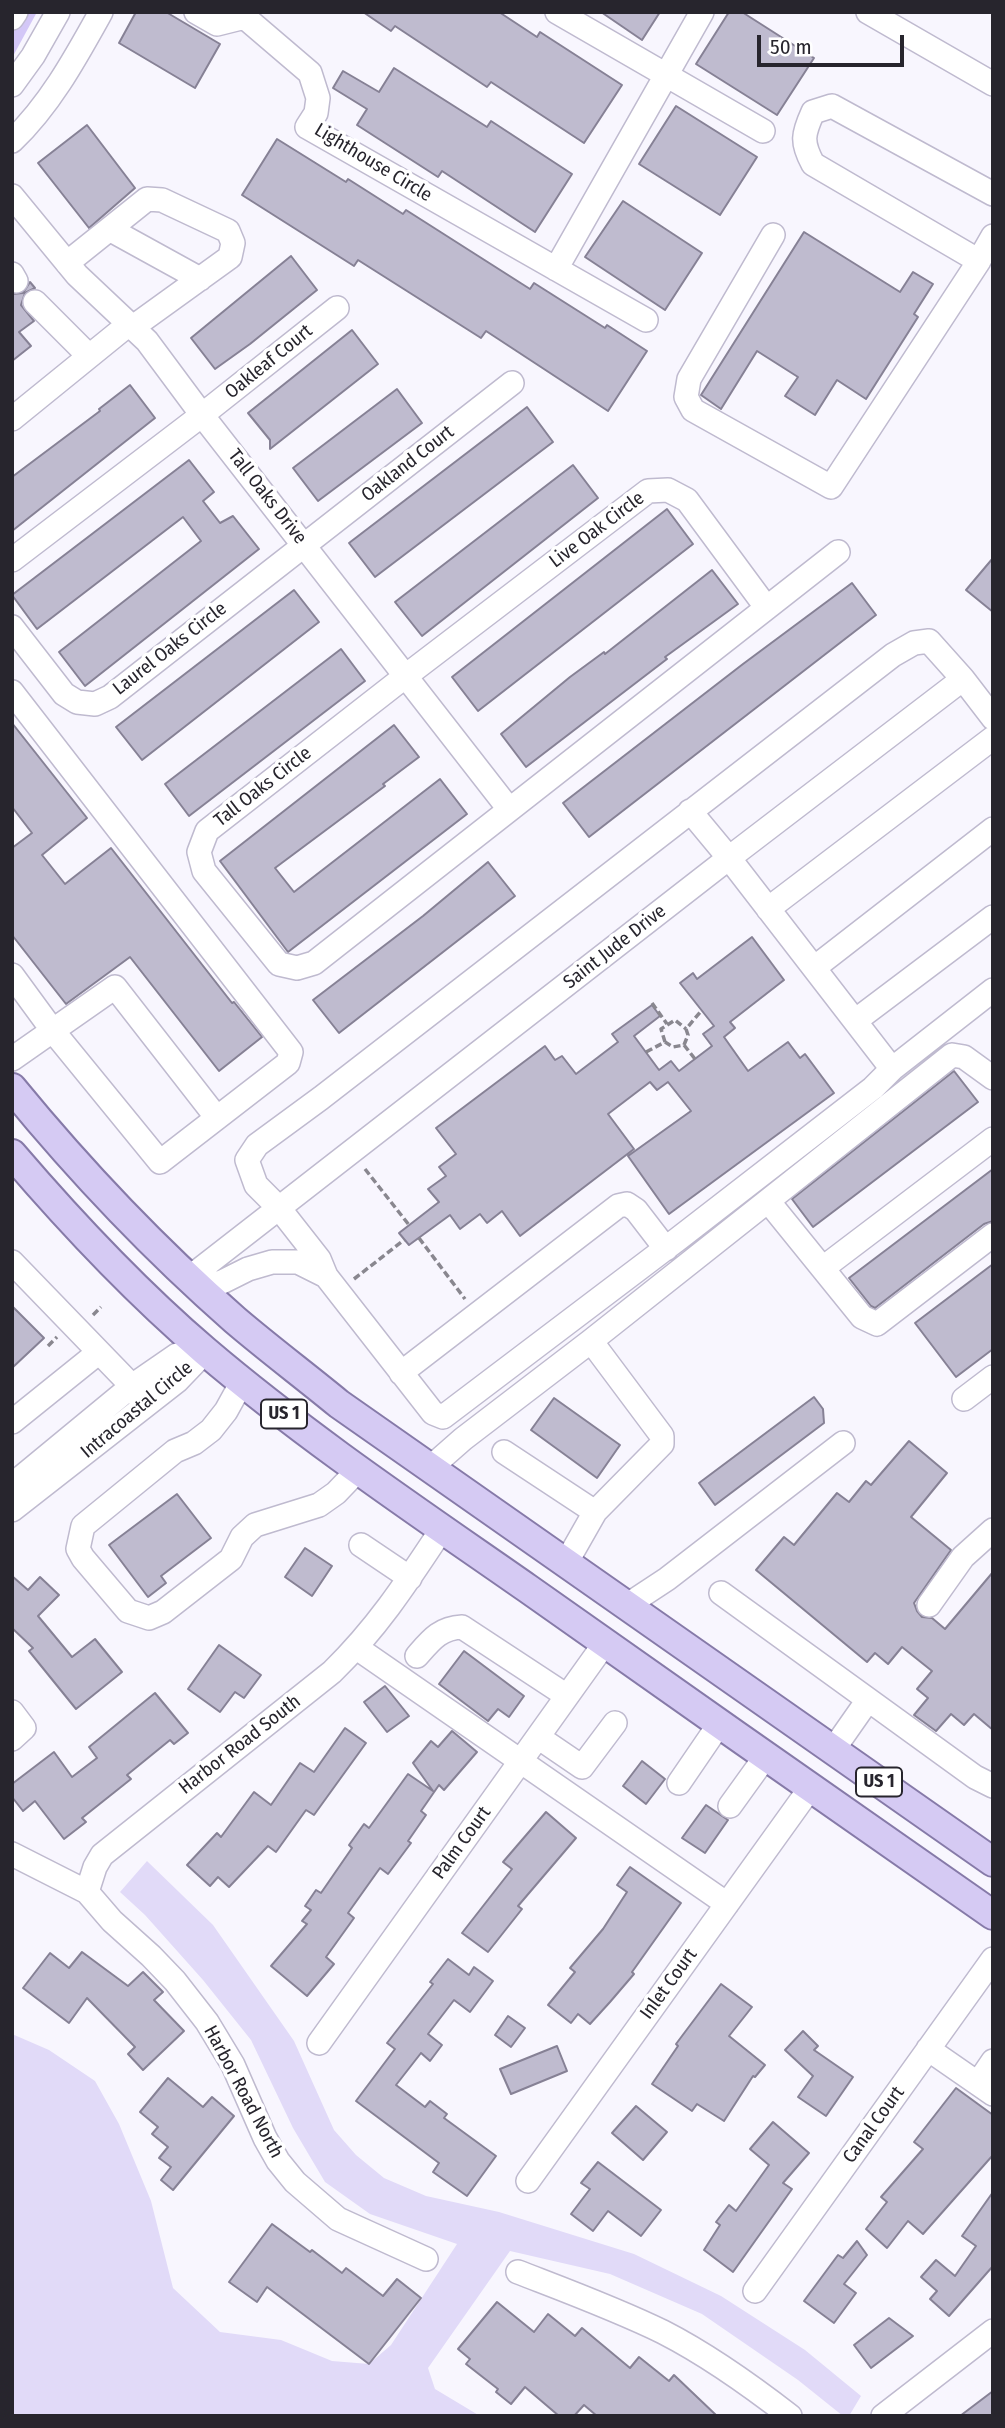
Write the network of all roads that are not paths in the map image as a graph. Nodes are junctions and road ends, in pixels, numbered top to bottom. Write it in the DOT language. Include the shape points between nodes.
graph roads {
  1 [pos="16,12"];
  2 [pos="58,12"];
  3 [pos="101,12"];
  4 [pos="196,12"];
  5 [pos="557,12"];
  6 [pos="702,12"];
  7 [pos="868,12"];
  8 [pos="243,16"];
  9 [pos="12,18"];
  10 [pos="667,75"];
  11 [pos="993,83"];
  12 [pos="12,85"];
  13 [pos="763,131"];
  14 [pos="12,141"];
  15 [pos="993,194"];
  16 [pos="12,196"];
  17 [pos="111,230"];
  18 [pos="773,235"];
  19 [pos="993,236"];
  20 [pos="979,261"];
  21 [pos="67,263"];
  22 [pos="556,269"];
  23 [pos="200,279"];
  24 [pos="35,302"];
  25 [pos="337,308"];
  26 [pos="646,320"];
  27 [pos="131,326"];
  28 [pos="89,356"];
  29 [pos="512,383"];
  30 [pos="202,415"];
  31 [pos="12,419"];
  32 [pos="304,544"];
  33 [pos="838,552"];
  34 [pos="12,560"];
  35 [pos="766,607"];
  36 [pos="12,627"];
  37 [pos="407,675"];
  38 [pos="963,679"];
  39 [pos="12,692"];
  40 [pos="993,718"];
  41 [pos="993,738"];
  42 [pos="509,809"];
  43 [pos="690,811"];
  44 [pos="993,829"];
  45 [pos="729,858"];
  46 [pos="768,909"];
  47 [pos="993,917"];
  48 [pos="814,968"];
  49 [pos="12,975"];
  50 [pos="993,990"];
  51 [pos="855,1021"];
  52 [pos="53,1031"];
  53 [pos="12,1059"];
  54 [pos="892,1069"];
  55 [pos="993,1078"];
  56 [pos="12,1088"];
  57 [pos="217,1118"];
  58 [pos="993,1139"];
  59 [pos="12,1154"];
  60 [pos="768,1201"];
  61 [pos="279,1208"];
  62 [pos="993,1235"];
  63 [pos="666,1249"];
  64 [pos="12,1262"];
  65 [pos="823,1268"];
  66 [pos="194,1283"];
  67 [pos="332,1284"];
  68 [pos="135,1287"];
  69 [pos="591,1341"];
  70 [pos="203,1349"];
  71 [pos="99,1352"];
  72 [pos="274,1352"];
  73 [pos="401,1373"];
  74 [pos="993,1377"];
  75 [pos="243,1382"];
  76 [pos="132,1386"];
  77 [pos="964,1399"];
  78 [pos="145,1406"];
  79 [pos="12,1422"];
  80 [pos="843,1443"];
  81 [pos="504,1452"];
  82 [pos="430,1468"];
  83 [pos="359,1469"];
  84 [pos="21,1479"];
  85 [pos="12,1510"];
  86 [pos="595,1512"];
  87 [pos="442,1529"];
  88 [pos="993,1530"];
  89 [pos="361,1545"];
  90 [pos="566,1563"];
  91 [pos="410,1578"];
  92 [pos="721,1592"];
  93 [pos="549,1604"];
  94 [pos="929,1605"];
  95 [pos="626,1606"];
  96 [pos="605,1643"];
  97 [pos="357,1648"];
  98 [pos="689,1649"];
  99 [pos="418,1656"];
  100 [pos="567,1696"];
  101 [pos="868,1699"];
  102 [pos="12,1712"];
  103 [pos="615,1723"];
  104 [pos="719,1723"];
  105 [pos="538,1737"];
  106 [pos="12,1738"];
  107 [pos="832,1750"];
  108 [pos="766,1756"];
  109 [pos="520,1761"];
  110 [pos="678,1783"];
  111 [pos="993,1786"];
  112 [pos="811,1787"];
  113 [pos="730,1806"];
  114 [pos="12,1854"];
  115 [pos="993,1862"];
  116 [pos="86,1892"];
  117 [pos="727,1903"];
  118 [pos="993,1915"];
  119 [pos="993,1958"];
  120 [pos="319,2043"];
  121 [pos="928,2049"];
  122 [pos="993,2061"];
  123 [pos="985,2089"];
  124 [pos="528,2181"];
  125 [pos="426,2259"];
  126 [pos="518,2273"];
  127 [pos="755,2291"];
  128 [pos="993,2331"];
  129 [pos="790,2416"];
  130 [pos="883,2416"];
  1 -- 9 [label="street"];
  2 -- 12 [label="street"];
  3 -- 14 [label="street" via="58,85"];
  4 -- 8 [label="street" via="216,24"];
  5 -- 10 [label="street"];
  6 -- 10 [label="street"];
  7 -- 11 [label="street"];
  8 -- 22 [label="street, Lighthouse Circle" via="310,73 318,98 307,127"];
  10 -- 13 [label="street"];
  10 -- 22 [label="street"];
  15 -- 20 [label="street" via="832,106 813,112 804,131 805,149 814,164"];
  16 -- 21 [label="street, Tall Oaks Drive"];
  17 -- 21 [label="street"];
  17 -- 23 [label="street"];
  17 -- 23 [label="street" via="147,199 162,200 228,231 233,243 230,257"];
  18 -- 20 [label="street" via="688,379 686,397 693,410 831,487"];
  19 -- 20 [label="street"];
  21 -- 27 [label="street, Tall Oaks Drive"];
  22 -- 26 [label="street, Lighthouse Circle"];
  23 -- 27 [label="street"];
  24 -- 28 [label="street"];
  25 -- 30 [label="street, Oakleaf Court"];
  27 -- 28 [label="street"];
  27 -- 30 [label="street, Tall Oaks Drive"];
  28 -- 31 [label="street"];
  29 -- 32 [label="street, Oakland Court"];
  30 -- 32 [label="street, Tall Oaks Drive"];
  30 -- 34 [label="street"];
  32 -- 36 [label="street, Laurel Oaks Circle" via="110,697 95,704 64,695"];
  32 -- 37 [label="street, Tall Oaks Drive"];
  33 -- 35 [label="street"];
  35 -- 37 [label="street, Live Oak Circle" via="687,499 667,490 648,491"];
  35 -- 42 [label="street"];
  37 -- 42 [label="street, Tall Oaks Drive"];
  37 -- 42 [label="street, Tall Oaks Circle" via="207,831 199,852 204,871 279,964 297,968 314,963"];
  38 -- 40 [label="street"];
  38 -- 43 [label="street" via="929,640 915,642 893,654"];
  38 -- 45 [label="street, Saint Jude Drive"];
  39 -- 57 [label="street" via="291,1052 288,1063"];
  41 -- 46 [label="street"];
  43 -- 45 [label="street"];
  43 -- 61 [label="street" via="257,1145 247,1160 256,1185"];
  44 -- 48 [label="street"];
  45 -- 46 [label="street"];
  45 -- 61 [label="street, Saint Jude Drive"];
  46 -- 48 [label="street"];
  47 -- 51 [label="street"];
  48 -- 51 [label="street"];
  49 -- 52 [label="street"];
  50 -- 54 [label="street"];
  51 -- 54 [label="street"];
  52 -- 53 [label="street"];
  52 -- 57 [label="street" via="160,1162"];
  52 -- 57 [label="street" via="115,986"];
  54 -- 63 [label="street"];
  55 -- 60 [label="street" via="964,1057 952,1055"];
  56 -- 66 [label="main road, US 1" via="104,1194"];
  58 -- 65 [label="street"];
  59 -- 68 [label="main road, US 1"];
  60 -- 65 [label="street"];
  60 -- 69 [label="street"];
  61 -- 66 [label="street, Saint Jude Drive"];
  61 -- 67 [label="street" via="319,1259"];
  62 -- 65 [label="street" via="877,1324 862,1317"];
  63 -- 73 [label="street" via="443,1417 433,1413"];
  63 -- 73 [label="street" via="636,1210 627,1204 618,1206"];
  64 -- 71 [label="street"];
  66 -- 67 [label="street" via="222,1282 272,1262 298,1262"];
  66 -- 68 [label="main road" via="183,1293"];
  66 -- 72 [label="main road, US 1"];
  67 -- 73 [label="street"];
  68 -- 70 [label="main road, US 1"];
  69 -- 82 [label="street"];
  69 -- 86 [label="street" via="662,1436 663,1444"];
  70 -- 72 [label="main road" via="227,1340"];
  70 -- 75 [label="main road, US 1"];
  70 -- 76 [label="street, Intracoastal Circle" via="177,1355"];
  70 -- 78 [label="street, Intracoastal Circle" via="177,1381"];
  71 -- 76 [label="street"];
  71 -- 79 [label="street"];
  72 -- 82 [label="main road, US 1"];
  74 -- 77 [label="street"];
  75 -- 83 [label="main road, US 1"];
  75 -- 83 [label="street" via="211,1430 174,1451 83,1526 78,1549 128,1611 149,1618 163,1612 231,1559 242,1537 256,1525 319,1505"];
  76 -- 78 [label="street"];
  76 -- 84 [label="street, Intracoastal Circle"];
  78 -- 84 [label="street, Intracoastal Circle"];
  80 -- 95 [label="street"];
  81 -- 86 [label="street"];
  82 -- 90 [label="main road, US 1"];
  83 -- 87 [label="main road, US 1"];
  84 -- 85 [label="street, Intracoastal Circle"];
  86 -- 90 [label="street"];
  87 -- 91 [label="street, Harbor Road South"];
  87 -- 93 [label="main road, US 1"];
  88 -- 94 [label="street" via="963,1557"];
  89 -- 91 [label="street"];
  90 -- 95 [label="main road, US 1"];
  91 -- 97 [label="street, Harbor Road South"];
  92 -- 101 [label="street"];
  93 -- 95 [label="main road" via="590,1609"];
  93 -- 96 [label="main road, US 1"];
  95 -- 98 [label="main road, US 1"];
  96 -- 98 [label="main road" via="641,1640"];
  96 -- 100 [label="street, Palm Court"];
  96 -- 104 [label="main road, US 1"];
  97 -- 109 [label="street"];
  97 -- 116 [label="street, Harbor Road South" via="102,1855"];
  98 -- 107 [label="main road, US 1"];
  99 -- 100 [label="street" via="434,1636 462,1627"];
  100 -- 105 [label="street, Palm Court"];
  101 -- 107 [label="street"];
  101 -- 111 [label="street"];
  102 -- 106 [label="street" via="24,1728"];
  103 -- 105 [label="street" via="582,1767"];
  104 -- 108 [label="main road, US 1"];
  104 -- 110 [label="street"];
  105 -- 109 [label="street, Palm Court"];
  107 -- 115 [label="main road, US 1"];
  108 -- 112 [label="main road, US 1"];
  108 -- 113 [label="street"];
  109 -- 117 [label="street"];
  109 -- 120 [label="street, Palm Court"];
  112 -- 117 [label="street, Inlet Court"];
  112 -- 118 [label="main road, US 1"];
  114 -- 116 [label="street"];
  116 -- 125 [label="street, Harbor Road North" via="175,1981 207,2022 233,2065 265,2138 295,2182 338,2218"];
  117 -- 124 [label="street, Inlet Court"];
  119 -- 121 [label="street, Canal Court"];
  121 -- 123 [label="street"];
  121 -- 127 [label="street, Canal Court"];
  122 -- 123 [label="street"];
  126 -- 129 [label="street" via="665,2333"];
  128 -- 130 [label="street"];
}
